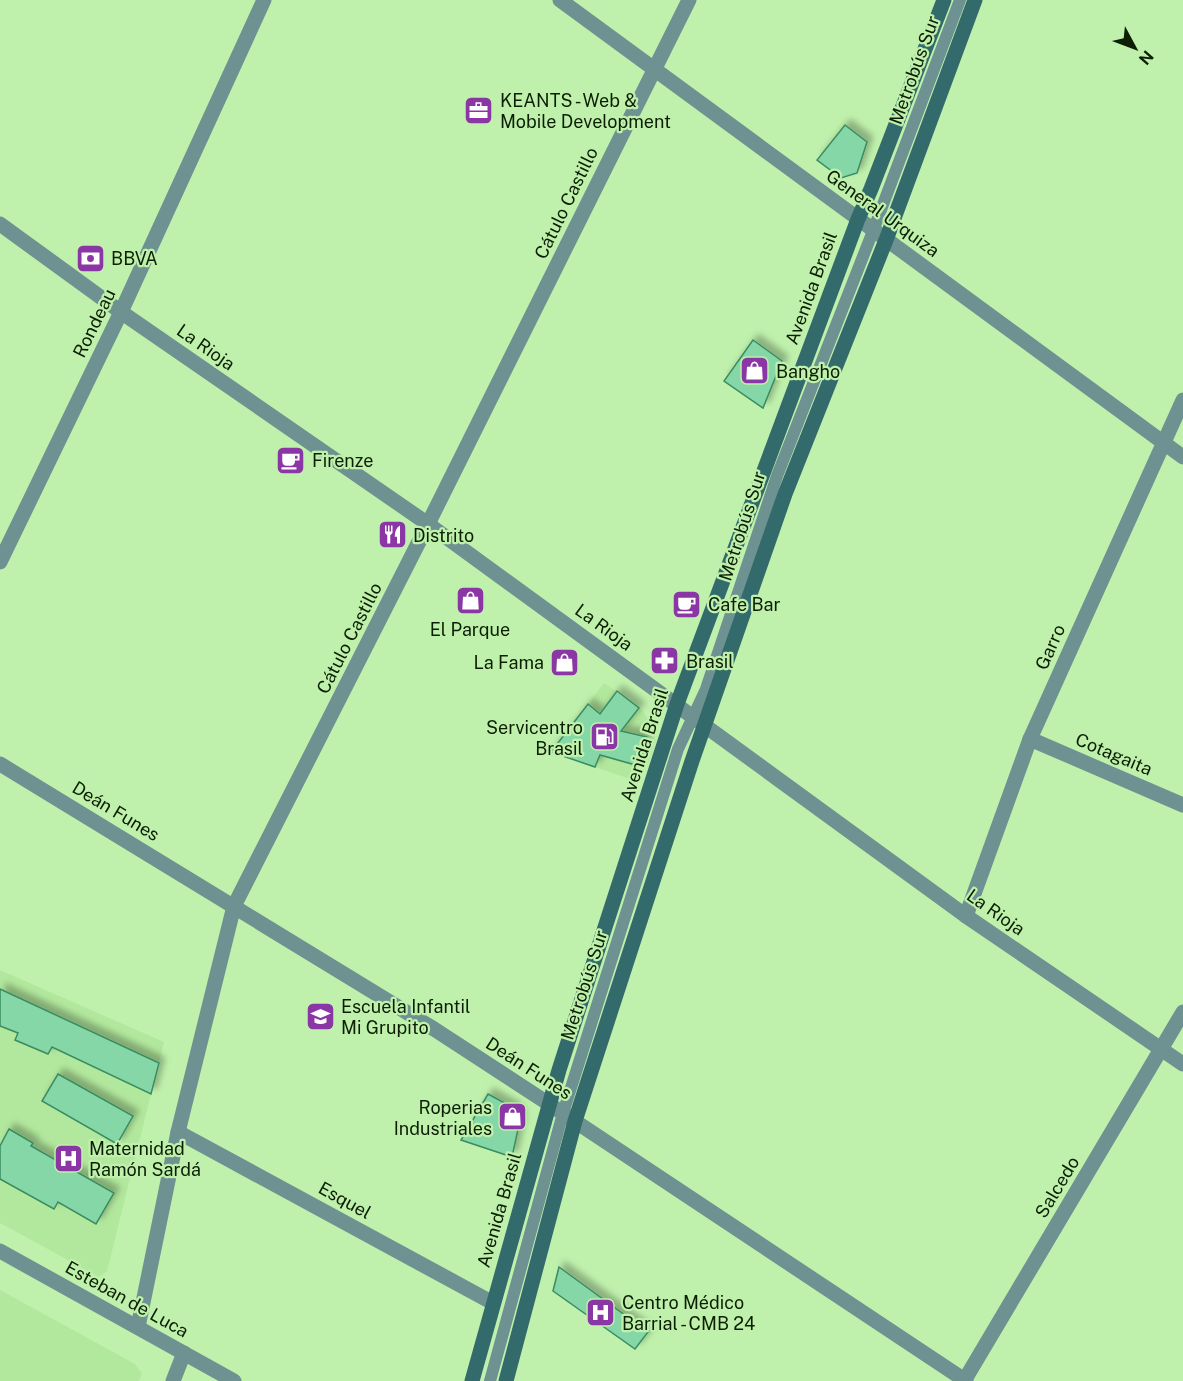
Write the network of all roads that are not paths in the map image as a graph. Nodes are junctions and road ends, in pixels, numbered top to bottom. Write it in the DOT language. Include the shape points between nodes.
graph roads {
  1 [pos="264,0"];
  2 [pos="560,0"];
  3 [pos="689,0"];
  4 [pos="944,0"];
  5 [pos="960,0"];
  6 [pos="975,0"];
  7 [pos="654,70"];
  8 [pos="858,219"];
  9 [pos="0,224"];
  10 [pos="880,235"];
  11 [pos="122,312"];
  12 [pos="1183,400"];
  13 [pos="1164,443"];
  14 [pos="1183,457"];
  15 [pos="428,524"];
  16 [pos="0,562"];
  17 [pos="677,704"];
  18 [pos="699,720"];
  19 [pos="1030,739"];
  20 [pos="0,764"];
  21 [pos="1183,806"];
  22 [pos="234,906"];
  23 [pos="966,916"];
  24 [pos="1183,1012"];
  25 [pos="1162,1048"];
  26 [pos="1183,1064"];
  27 [pos="549,1104"];
  28 [pos="569,1117"];
  29 [pos="178,1132"];
  30 [pos="0,1251"];
  31 [pos="493,1303"];
  32 [pos="138,1327"];
  33 [pos="184,1353"];
  34 [pos="173,1381"];
  35 [pos="234,1381"];
  36 [pos="472,1381"];
  37 [pos="490,1381"];
  38 [pos="506,1381"];
  39 [pos="965,1381"];
  1 -- 11 [label="street, Rondeau"];
  2 -- 7 [label="street, General Urquiza"];
  3 -- 7 [label="street, Cátulo Castillo"];
  4 -- 8 [label="main road, Avenida Brasil"];
  5 -- 10 [label="lane, Metrobús Sur"];
  6 -- 10 [label="main road"];
  7 -- 8 [label="street, General Urquiza"];
  7 -- 15 [label="street, Cátulo Castillo"];
  8 -- 10 [label="street, General Urquiza"];
  8 -- 17 [label="main road, Avenida Brasil"];
  9 -- 11 [label="street, La Rioja"];
  10 -- 13 [label="street, General Urquiza"];
  10 -- 18 [label="main road"];
  11 -- 15 [label="street, La Rioja"];
  11 -- 16 [label="street, Rondeau"];
  12 -- 13 [label="street, Garro"];
  13 -- 14 [label="street, General Urquiza"];
  13 -- 19 [label="street, Garro"];
  15 -- 17 [label="street, La Rioja"];
  15 -- 22 [label="street, Cátulo Castillo"];
  17 -- 18 [label="street, La Rioja"];
  17 -- 27 [label="main road, Avenida Brasil"];
  18 -- 23 [label="street, La Rioja"];
  18 -- 28 [label="main road"];
  19 -- 21 [label="street, Cotagaita"];
  19 -- 23 [label="street, Garro"];
  20 -- 22 [label="street, Deán Funes"];
  22 -- 27 [label="street, Deán Funes"];
  22 -- 29 [label="street, Cátulo Castillo"];
  23 -- 25 [label="street, La Rioja"];
  24 -- 25 [label="street, Salcedo"];
  25 -- 26 [label="street, La Rioja"];
  25 -- 39 [label="street, Salcedo"];
  27 -- 28 [label="street, Deán Funes"];
  27 -- 31 [label="main road, Avenida Brasil"];
  28 -- 37 [label="lane"];
  28 -- 38 [label="main road"];
  28 -- 39 [label="street, Deán Funes"];
  29 -- 31 [label="street, Esquel"];
  29 -- 32 [label="street, Cátulo Castillo"];
  30 -- 32 [label="street, Esteban de Luca"];
  31 -- 36 [label="main road, Avenida Brasil"];
  32 -- 33 [label="street, Esteban de Luca"];
  33 -- 34 [label="street"];
  33 -- 35 [label="street, Esteban de Luca"];
}
